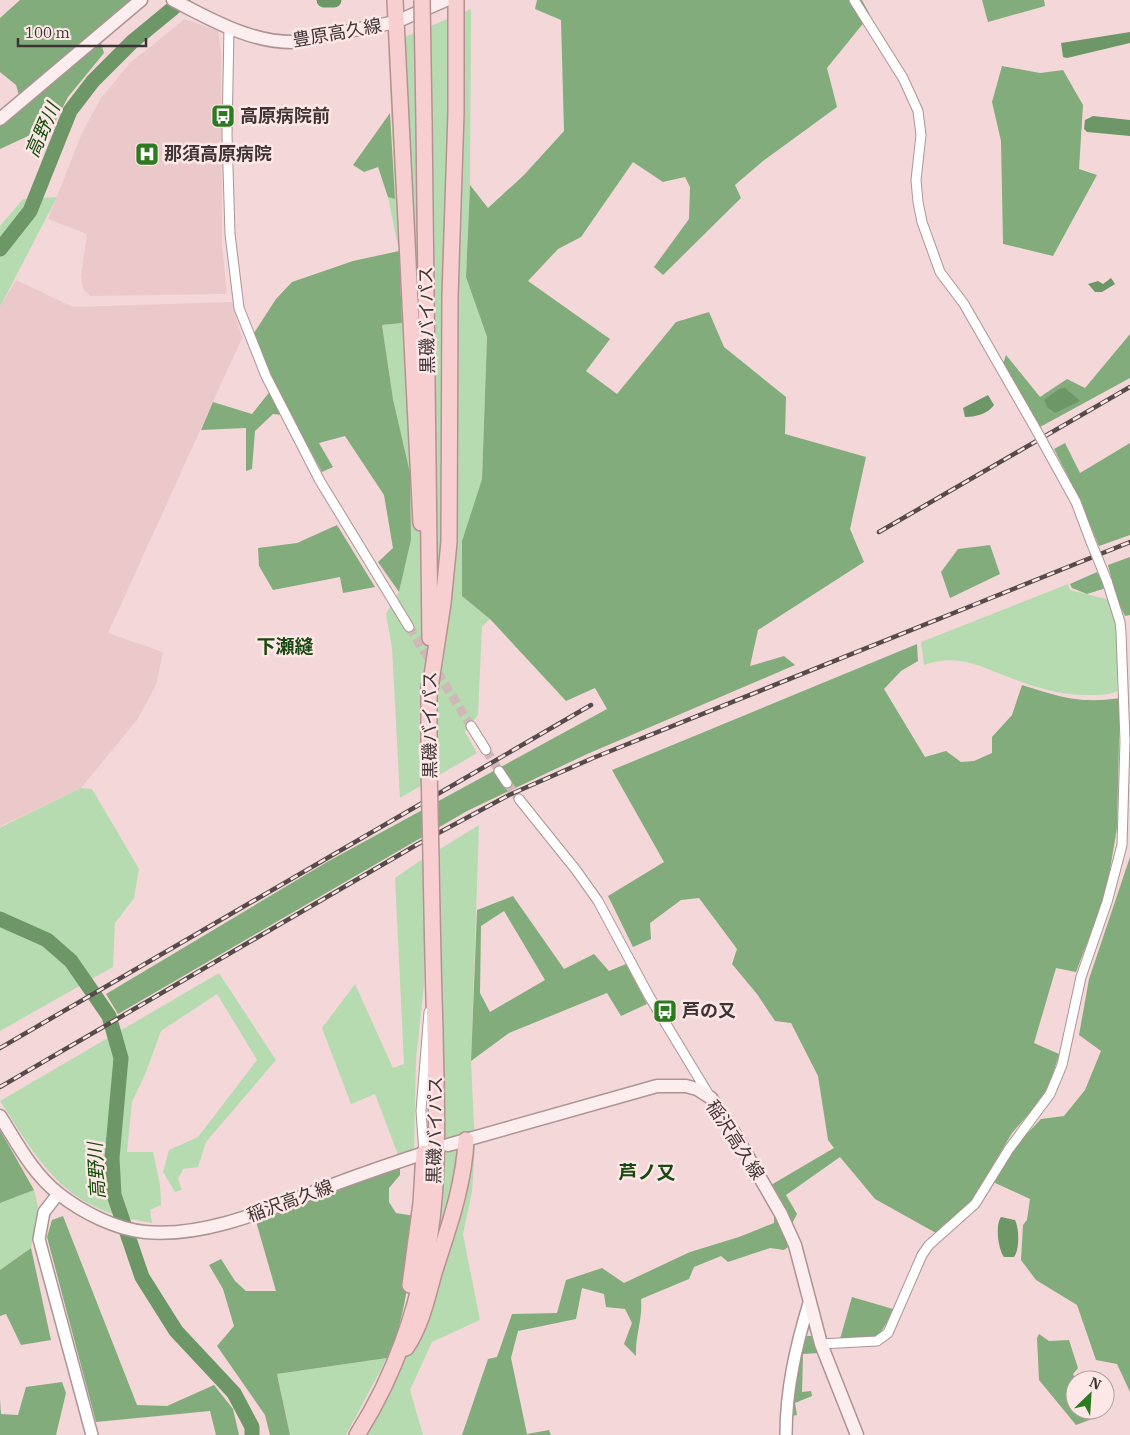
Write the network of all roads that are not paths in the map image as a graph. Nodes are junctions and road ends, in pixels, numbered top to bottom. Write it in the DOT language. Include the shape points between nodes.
graph roads {
  1 [pos="141,0"];
  2 [pos="173,0"];
  3 [pos="395,0"];
  4 [pos="422,0"];
  5 [pos="446,0"];
  6 [pos="456,0"];
  7 [pos="854,0"];
  8 [pos="396,22"];
  9 [pos="229,27"];
  10 [pos="0,119"];
  11 [pos="430,586"];
  12 [pos="409,627"];
  13 [pos="429,695"];
  14 [pos="471,726"];
  15 [pos="486,750"];
  16 [pos="499,771"];
  17 [pos="507,783"];
  18 [pos="518,799"];
  19 [pos="434,976"];
  20 [pos="711,1098"];
  21 [pos="0,1116"];
  22 [pos="466,1140"];
  23 [pos="448,1146"];
  24 [pos="427,1152"];
  25 [pos="58,1194"];
  26 [pos="808,1303"];
  27 [pos="821,1344"];
  28 [pos="396,1357"];
  29 [pos="92,1435"];
  30 [pos="357,1435"];
  31 [pos="786,1435"];
  32 [pos="857,1435"];
  1 -- 10 [label="main road"];
  2 -- 9 [label="main road, 豊原高久線"];
  3 -- 8 [label="highway"];
  4 -- 11 [label="highway, 黒磯バイパス, bridge"];
  5 -- 8 [label="main road, 豊原高久線"];
  6 -- 13 [label="highway" via="449,542"];
  7 -- 27 [label="street, bridge" via="903,78 918,111 921,135 916,180 918,202 940,272 964,304 1076,502 1107,581 1120,622 1125,741 1122,845 1107,902 1081,977 1062,1065 1050,1094 1009,1149 975,1204 922,1255 888,1333 877,1341"];
  8 -- 9 [label="main road, 豊原高久線" via="292,42 264,39"];
  8 -- 11 [label="highway" via="418,491"];
  9 -- 12 [label="street" via="229,225 239,308 266,376 320,482"];
  11 -- 13 [label="highway, 黒磯バイパス"];
  13 -- 19 [label="highway, 黒磯バイパス, bridge"];
  14 -- 15 [label="street"];
  16 -- 17 [label="street"];
  18 -- 20 [label="street" via="594,895 649,996"];
  19 -- 24 [label="street" via="421,1111"];
  19 -- 28 [label="highway, 黒磯バイパス" via="436,1115 430,1234 417,1295"];
  20 -- 22 [label="main road, 稲沢高久線" via="686,1086 658,1086"];
  20 -- 26 [label="main road, 稲沢高久線" via="781,1214 795,1245"];
  21 -- 25 [label="main road" via="41,1177"];
  22 -- 23 [label="main road, 稲沢高久線"];
  22 -- 28 [label="highway" via="457,1200 422,1316 414,1335"];
  24 -- 25 [label="main road, 稲沢高久線" via="257,1214 226,1223 168,1232 145,1232 108,1221"];
  24 -- 28 [label="highway"];
  25 -- 29 [label="street" via="44,1212 38,1239"];
  26 -- 27 [label="main road, 稲沢高久線"];
  26 -- 31 [label="street" via="790,1376"];
  27 -- 32 [label="main road, 稲沢高久線"];
  28 -- 30 [label="highway, 黒磯バイパス"];
}
